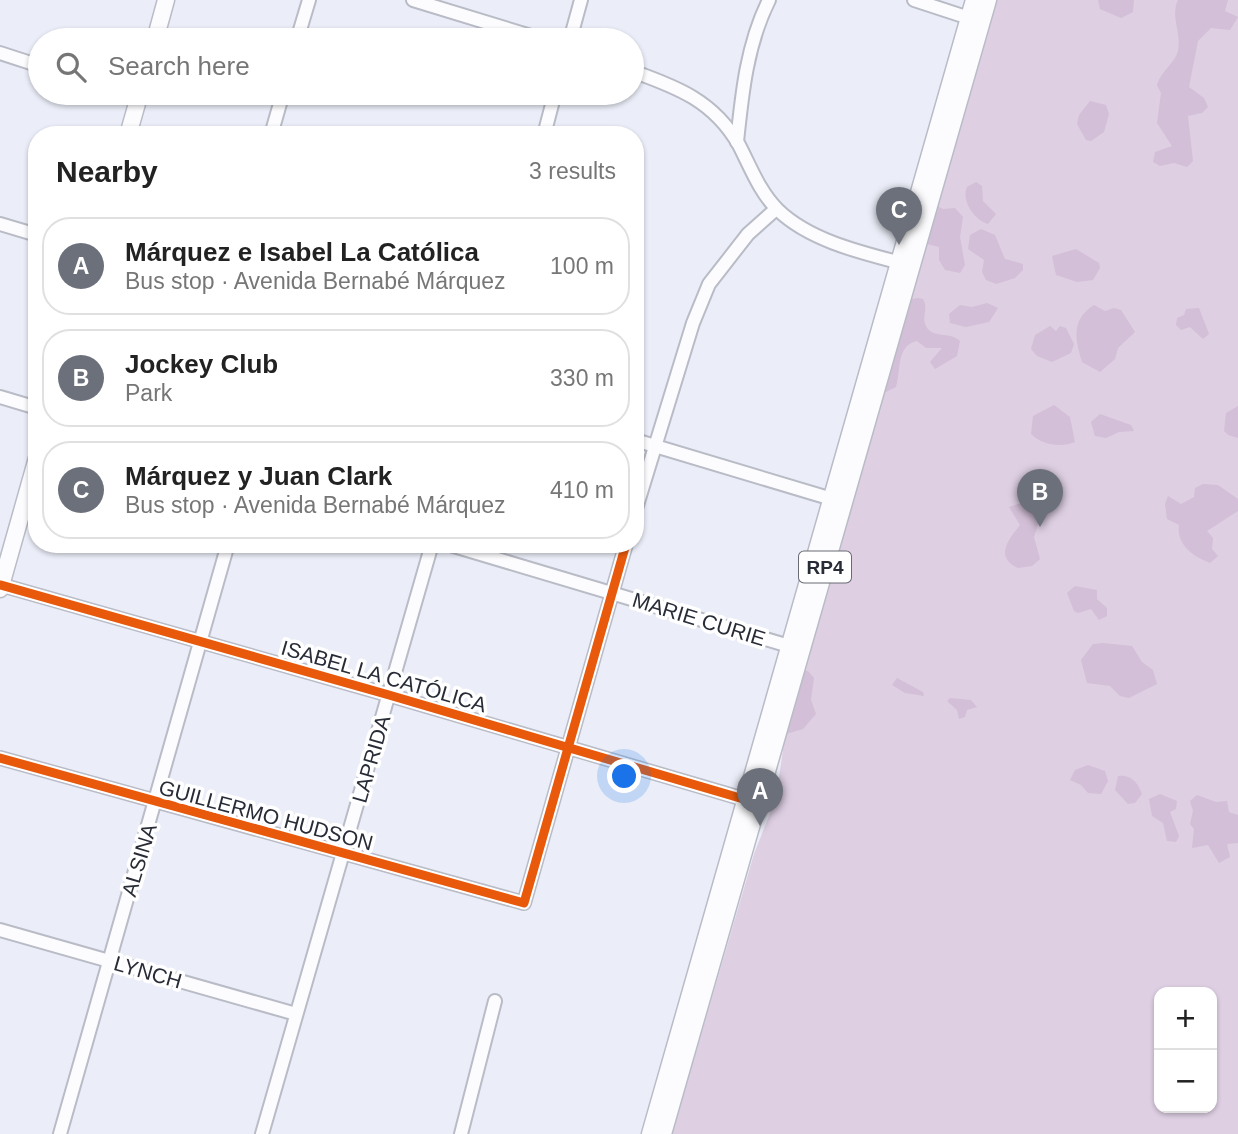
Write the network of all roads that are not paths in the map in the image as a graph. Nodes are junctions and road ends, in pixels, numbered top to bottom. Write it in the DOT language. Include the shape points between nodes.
graph roads {
  1 [pos="166,0"];
  2 [pos="309,0"];
  3 [pos="413,0"];
  4 [pos="581,0"];
  5 [pos="769,0"];
  6 [pos="914,0"];
  7 [pos="974,0"];
  8 [pos="988,0"];
  9 [pos="452,5"];
  10 [pos="968,18"];
  11 [pos="158,28"];
  12 [pos="301,28"];
  13 [pos="512,28"];
  14 [pos="573,28"];
  15 [pos="0,53"];
  16 [pos="28,62"];
  17 [pos="644,75"];
  18 [pos="132,105"];
  19 [pos="280,105"];
  20 [pos="552,105"];
  21 [pos="129,126"];
  22 [pos="274,126"];
  23 [pos="546,126"];
  24 [pos="737,142"];
  25 [pos="776,209"];
  26 [pos="0,224"];
  27 [pos="28,232"];
  28 [pos="906,264"];
  29 [pos="0,397"];
  30 [pos="28,405"];
  31 [pos="644,443"];
  32 [pos="655,446"];
  33 [pos="644,482"];
  34 [pos="28,489"];
  35 [pos="832,499"];
  36 [pos="225,553"];
  37 [pos="429,553"];
  38 [pos="477,553"];
  39 [pos="623,553"];
  40 [pos="1,581"];
  41 [pos="612,593"];
  42 [pos="201,641"];
  43 [pos="789,646"];
  44 [pos="389,695"];
  45 [pos="567,749"];
  46 [pos="0,758"];
  47 [pos="752,802"];
  48 [pos="156,803"];
  49 [pos="343,854"];
  50 [pos="0,930"];
  51 [pos="109,961"];
  52 [pos="495,1001"];
  53 [pos="296,1014"];
  54 [pos="60,1134"];
  55 [pos="262,1134"];
  56 [pos="461,1134"];
  57 [pos="650,1134"];
  58 [pos="663,1134"];
  1 -- 11 [label="main road"];
  2 -- 12 [label="street"];
  3 -- 9 [label="street"];
  4 -- 14 [label="street"];
  5 -- 24 [label="street" via="758,21 743,86"];
  6 -- 10 [label="street"];
  7 -- 10 [label="main road, RP4"];
  8 -- 28 [label="main road, RP4"];
  9 -- 13 [label="street"];
  10 -- 28 [label="main road, RP4"];
  15 -- 16 [label="street"];
  17 -- 24 [label="street" via="698,98"];
  18 -- 21 [label="main road"];
  19 -- 22 [label="street"];
  20 -- 23 [label="street"];
  24 -- 25 [label="street"];
  25 -- 28 [label="street" via="817,235"];
  25 -- 32 [label="street" via="748,234 709,285"];
  26 -- 27 [label="street"];
  28 -- 35 [label="main road, RP4"];
  28 -- 47 [label="main road, RP4"];
  29 -- 30 [label="street"];
  31 -- 32 [label="street"];
  32 -- 33 [label="street"];
  32 -- 35 [label="street"];
  34 -- 40 [label="main road"];
  35 -- 43 [label="main road, RP4"];
  36 -- 42 [label="street, ALSINA"];
  37 -- 44 [label="street, LAPRIDA"];
  38 -- 41 [label="street, MARIE CURIE"];
  39 -- 41 [label="street"];
  40 -- 42 [label="street, ISABEL LA CATÓLICA"];
  41 -- 43 [label="street, MARIE CURIE"];
  41 -- 45 [label="street"];
  42 -- 44 [label="street, ISABEL LA CATÓLICA"];
  42 -- 48 [label="street, ALSINA"];
  43 -- 47 [label="main road, RP4"];
  44 -- 45 [label="street, ISABEL LA CATÓLICA"];
  44 -- 49 [label="street, LAPRIDA"];
  45 -- 47 [label="street, ISABEL LA CATÓLICA"];
  45 -- 49 [label="street, GUILLERMO HUDSON" via="524,903"];
  46 -- 48 [label="street, GUILLERMO HUDSON"];
  47 -- 57 [label="main road, RP4"];
  47 -- 58 [label="main road, RP4"];
  48 -- 49 [label="street, GUILLERMO HUDSON"];
  48 -- 51 [label="street, ALSINA"];
  49 -- 53 [label="street, LAPRIDA"];
  50 -- 51 [label="street, LYNCH"];
  51 -- 53 [label="street, LYNCH"];
  51 -- 54 [label="street, ALSINA"];
  52 -- 56 [label="street"];
  53 -- 55 [label="street, LAPRIDA"];
}
